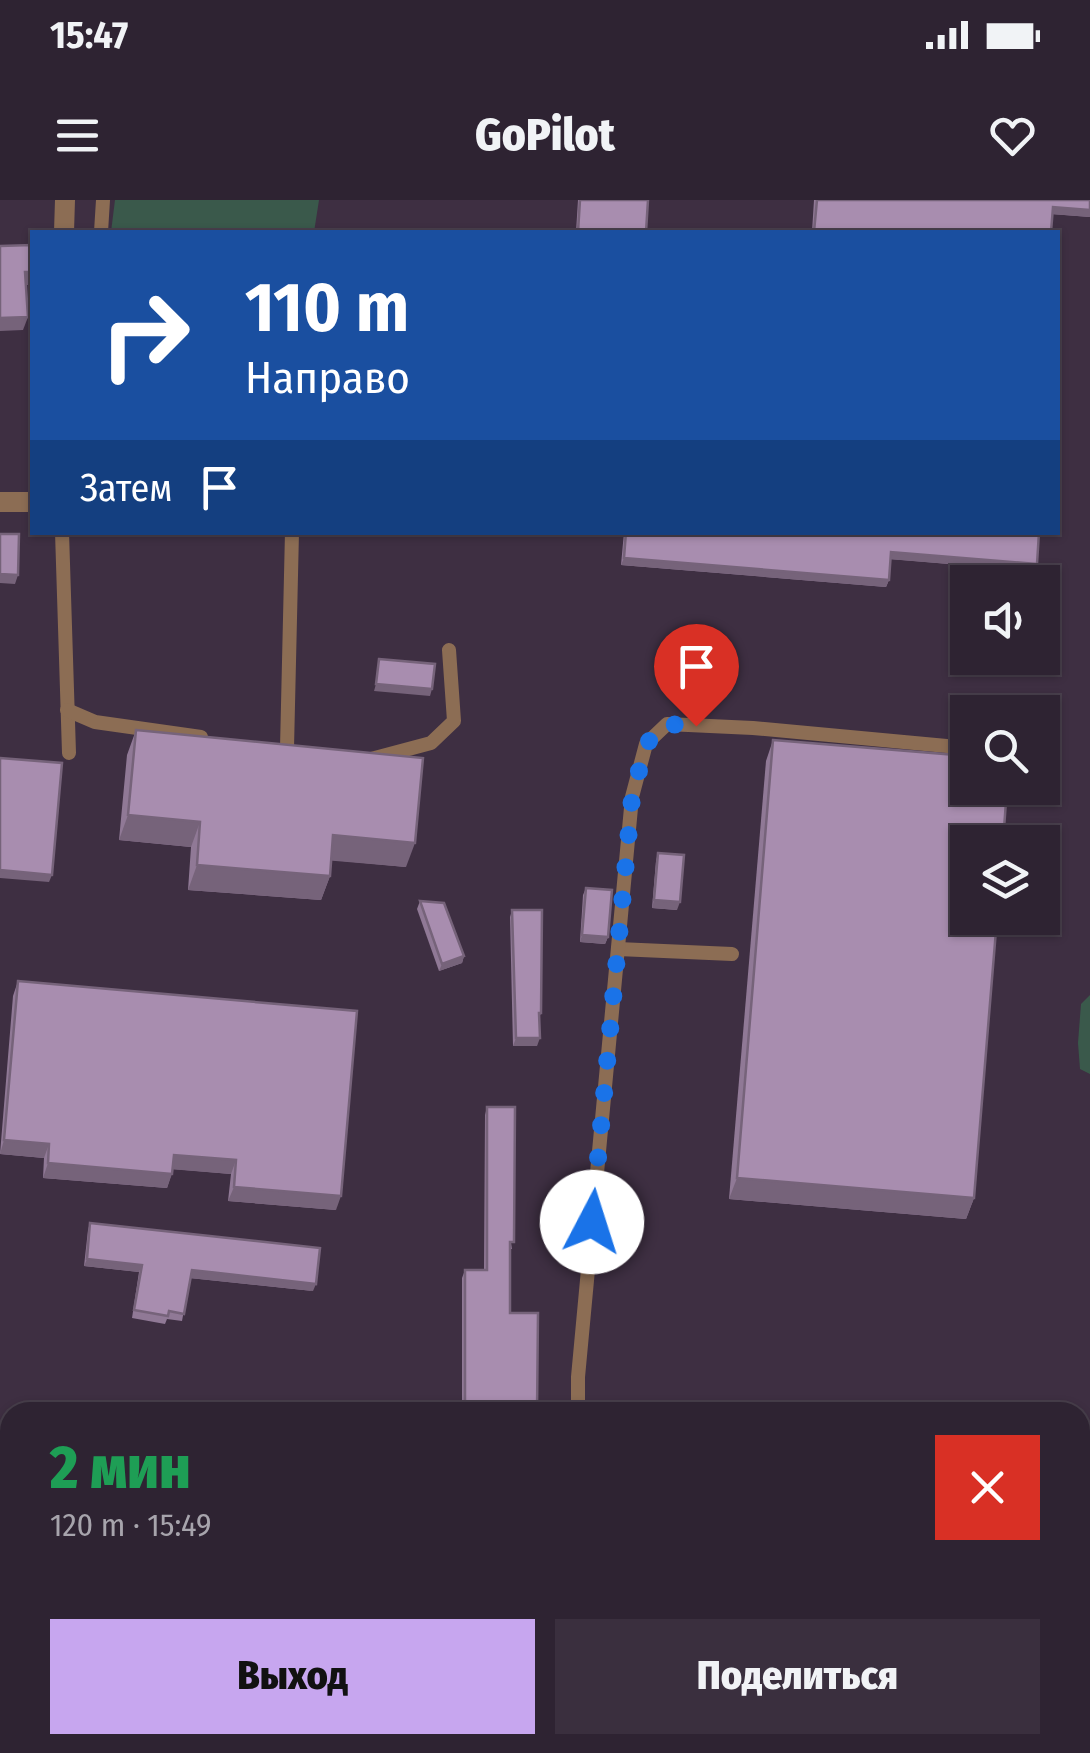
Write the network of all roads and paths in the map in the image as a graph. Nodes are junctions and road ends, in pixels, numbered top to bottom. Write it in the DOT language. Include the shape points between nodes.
graph roads {
  1 [pos="65,200"];
  2 [pos="104,200"];
  3 [pos="64,230"];
  4 [pos="101,230"];
  5 [pos="0,502"];
  6 [pos="30,502"];
  7 [pos="62,535"];
  8 [pos="292,535"];
  9 [pos="449,650"];
  10 [pos="66,710"];
  11 [pos="209,738"];
  12 [pos="268,746"];
  13 [pos="950,746"];
  14 [pos="288,748"];
  15 [pos="304,750"];
  16 [pos="69,752"];
  17 [pos="355,756"];
  18 [pos="618,949"];
  19 [pos="732,954"];
  20 [pos="578,1402"];
  1 -- 3 [label="street"];
  2 -- 4 [label="lane"];
  5 -- 6 [label="street"];
  7 -- 10 [label="lane"];
  8 -- 14 [label="lane"];
  9 -- 17 [label="lane" via="454,721 430,743 372,759"];
  10 -- 11 [label="lane" via="95,722"];
  10 -- 16 [label="lane"];
  12 -- 14 [label="lane"];
  13 -- 18 [label="lane" via="667,724 646,744 632,798"];
  14 -- 15 [label="lane"];
  18 -- 19 [label="lane"];
  18 -- 20 [label="lane"];
}
